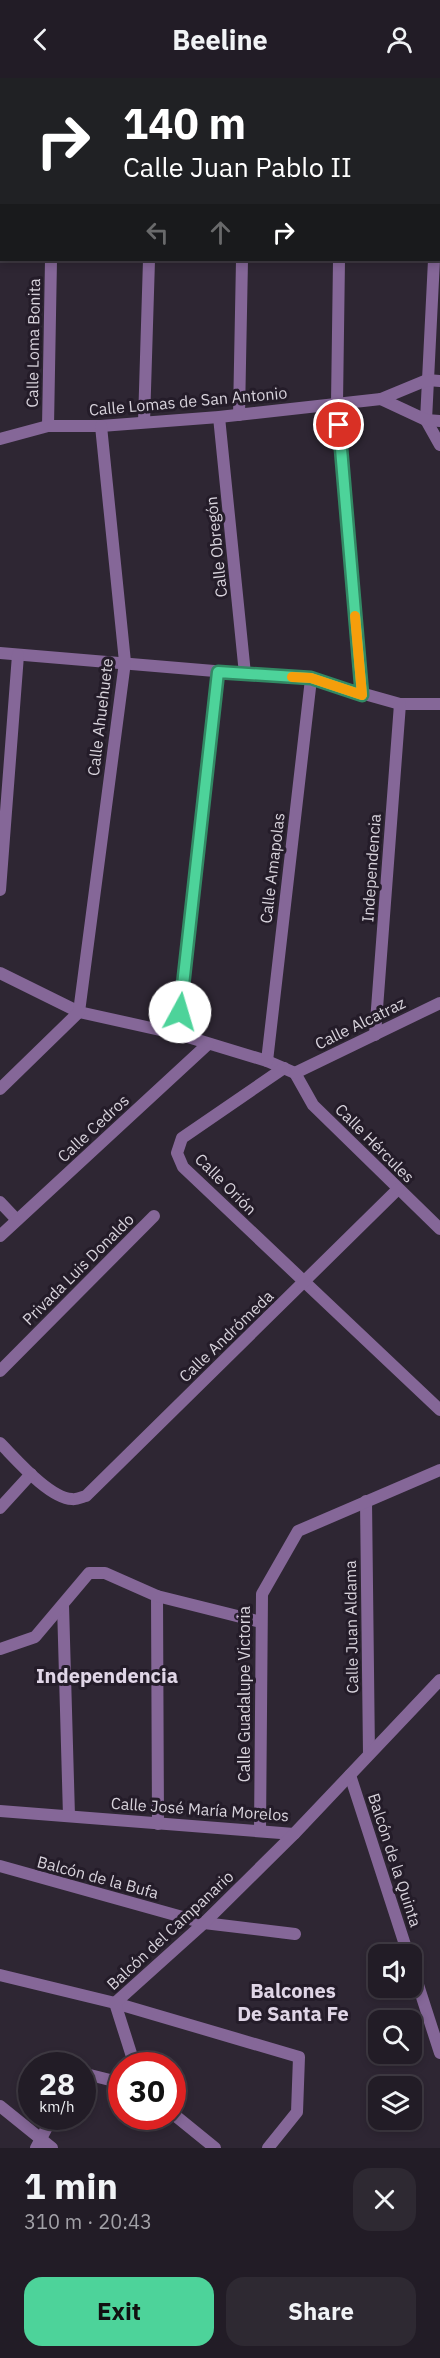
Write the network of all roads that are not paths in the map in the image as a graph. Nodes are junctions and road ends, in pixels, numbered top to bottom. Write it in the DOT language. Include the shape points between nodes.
graph roads {
  1 [pos="51,261"];
  2 [pos="149,261"];
  3 [pos="242,261"];
  4 [pos="339,261"];
  5 [pos="434,261"];
  6 [pos="434,381"];
  7 [pos="381,399"];
  8 [pos="337,403"];
  9 [pos="238,415"];
  10 [pos="219,417"];
  11 [pos="426,420"];
  12 [pos="440,421"];
  13 [pos="144,422"];
  14 [pos="48,426"];
  15 [pos="101,426"];
  16 [pos="0,439"];
  17 [pos="440,445"];
  18 [pos="0,653"];
  19 [pos="18,655"];
  20 [pos="125,662"];
  21 [pos="218,672"];
  22 [pos="245,674"];
  23 [pos="311,678"];
  24 [pos="362,695"];
  25 [pos="400,704"];
  26 [pos="440,704"];
  27 [pos="0,890"];
  28 [pos="0,973"];
  29 [pos="440,1003"];
  30 [pos="79,1012"];
  31 [pos="178,1034"];
  32 [pos="375,1035"];
  33 [pos="208,1044"];
  34 [pos="267,1061"];
  35 [pos="290,1070"];
  36 [pos="0,1089"];
  37 [pos="398,1189"];
  38 [pos="0,1202"];
  39 [pos="154,1216"];
  40 [pos="17,1220"];
  41 [pos="440,1229"];
  42 [pos="0,1236"];
  43 [pos="304,1284"];
  44 [pos="0,1371"];
  45 [pos="440,1410"];
  46 [pos="0,1443"];
  47 [pos="440,1470"];
  48 [pos="31,1474"];
  49 [pos="366,1500"];
  50 [pos="0,1508"];
  51 [pos="157,1596"];
  52 [pos="63,1605"];
  53 [pos="261,1622"];
  54 [pos="0,1648"];
  55 [pos="440,1680"];
  56 [pos="369,1754"];
  57 [pos="350,1775"];
  58 [pos="0,1811"];
  59 [pos="69,1816"];
  60 [pos="158,1824"];
  61 [pos="260,1831"];
  62 [pos="294,1834"];
  63 [pos="0,1866"];
  64 [pos="204,1923"];
  65 [pos="295,1934"];
  66 [pos="405,1944"];
  67 [pos="0,1975"];
  68 [pos="422,1997"];
  69 [pos="115,2003"];
  70 [pos="131,2052"];
  71 [pos="440,2053"];
  72 [pos="0,2106"];
  73 [pos="186,2124"];
  74 [pos="48,2130"];
  75 [pos="43,2145"];
  76 [pos="215,2148"];
  77 [pos="268,2148"];
  1 -- 14 [label="street, Calle Loma Bonita"];
  2 -- 13 [label="street"];
  3 -- 9 [label="street"];
  4 -- 8 [label="street"];
  5 -- 6 [label="street"];
  6 -- 7 [label="street, Calle Lomas de San Antonio"];
  6 -- 11 [label="street"];
  7 -- 8 [label="street, Calle Lomas de San Antonio"];
  7 -- 11 [label="street"];
  8 -- 9 [label="street, Calle Lomas de San Antonio"];
  8 -- 24 [label="street"];
  9 -- 10 [label="street, Calle Lomas de San Antonio"];
  10 -- 13 [label="street, Calle Lomas de San Antonio"];
  10 -- 22 [label="street, Calle Obregón"];
  11 -- 12 [label="street"];
  11 -- 17 [label="street"];
  13 -- 15 [label="street, Calle Lomas de San Antonio"];
  14 -- 15 [label="street, Calle Lomas de San Antonio"];
  14 -- 16 [label="street, Calle Lomas de San Antonio"];
  15 -- 20 [label="street, Calle Ahuehuete"];
  18 -- 19 [label="street"];
  19 -- 20 [label="street"];
  19 -- 27 [label="street"];
  20 -- 21 [label="street"];
  20 -- 30 [label="street, Calle Ahuehuete"];
  21 -- 22 [label="street"];
  21 -- 31 [label="street"];
  22 -- 23 [label="street"];
  23 -- 24 [label="street"];
  23 -- 34 [label="street, Calle Amapolas"];
  24 -- 25 [label="street"];
  25 -- 26 [label="street"];
  25 -- 32 [label="street, Independencia"];
  28 -- 30 [label="street"];
  29 -- 32 [label="street, Calle Alcatraz"];
  30 -- 31 [label="street"];
  30 -- 36 [label="street"];
  31 -- 33 [label="street"];
  32 -- 35 [label="street, Calle Alcatraz"];
  33 -- 34 [label="street"];
  33 -- 40 [label="street, Calle Cedros"];
  34 -- 35 [label="street"];
  35 -- 37 [label="street, Calle Hércules" via="313,1105"];
  35 -- 43 [label="street, Calle Orión" via="182,1138 177,1153 183,1167"];
  37 -- 41 [label="street, Calle Hércules"];
  37 -- 43 [label="street, Calle Andrómeda"];
  38 -- 40 [label="street"];
  39 -- 44 [label="street, Privada Luis Donaldo"];
  40 -- 42 [label="street, Calle Cedros"];
  43 -- 45 [label="street, Calle Orión"];
  43 -- 48 [label="street, Calle Andrómeda" via="86,1496 73,1500 58,1495"];
  46 -- 48 [label="street"];
  47 -- 49 [label="street"];
  48 -- 50 [label="street"];
  49 -- 53 [label="street, Calle Guadalupe Victoria" via="298,1531 262,1594"];
  49 -- 56 [label="street, Calle Juan Aldama"];
  51 -- 52 [label="street" via="105,1573 88,1573"];
  51 -- 53 [label="street"];
  51 -- 60 [label="street"];
  52 -- 54 [label="street" via="35,1637"];
  52 -- 59 [label="street"];
  53 -- 61 [label="street, Calle Guadalupe Victoria"];
  55 -- 56 [label="street, Calle José María Morelos"];
  56 -- 57 [label="street, Calle José María Morelos"];
  57 -- 62 [label="street, Calle José María Morelos"];
  57 -- 66 [label="street, Balcón de la Quinta"];
  58 -- 59 [label="street, Calle José María Morelos"];
  59 -- 60 [label="street, Calle José María Morelos"];
  60 -- 61 [label="street, Calle José María Morelos"];
  61 -- 62 [label="street, Calle José María Morelos"];
  62 -- 64 [label="street, Balcón del Campanario"];
  63 -- 64 [label="street, Balcón de la Bufa"];
  64 -- 65 [label="street, Balcón de la Bufa"];
  64 -- 69 [label="street, Balcón del Campanario"];
  67 -- 69 [label="street"];
  68 -- 71 [label="street"];
  69 -- 70 [label="street, Balcón del Campanario"];
  69 -- 77 [label="street" via="299,2057 297,2112"];
  72 -- 75 [label="street"];
  73 -- 76 [label="street"];
  74 -- 75 [label="street"];
}
